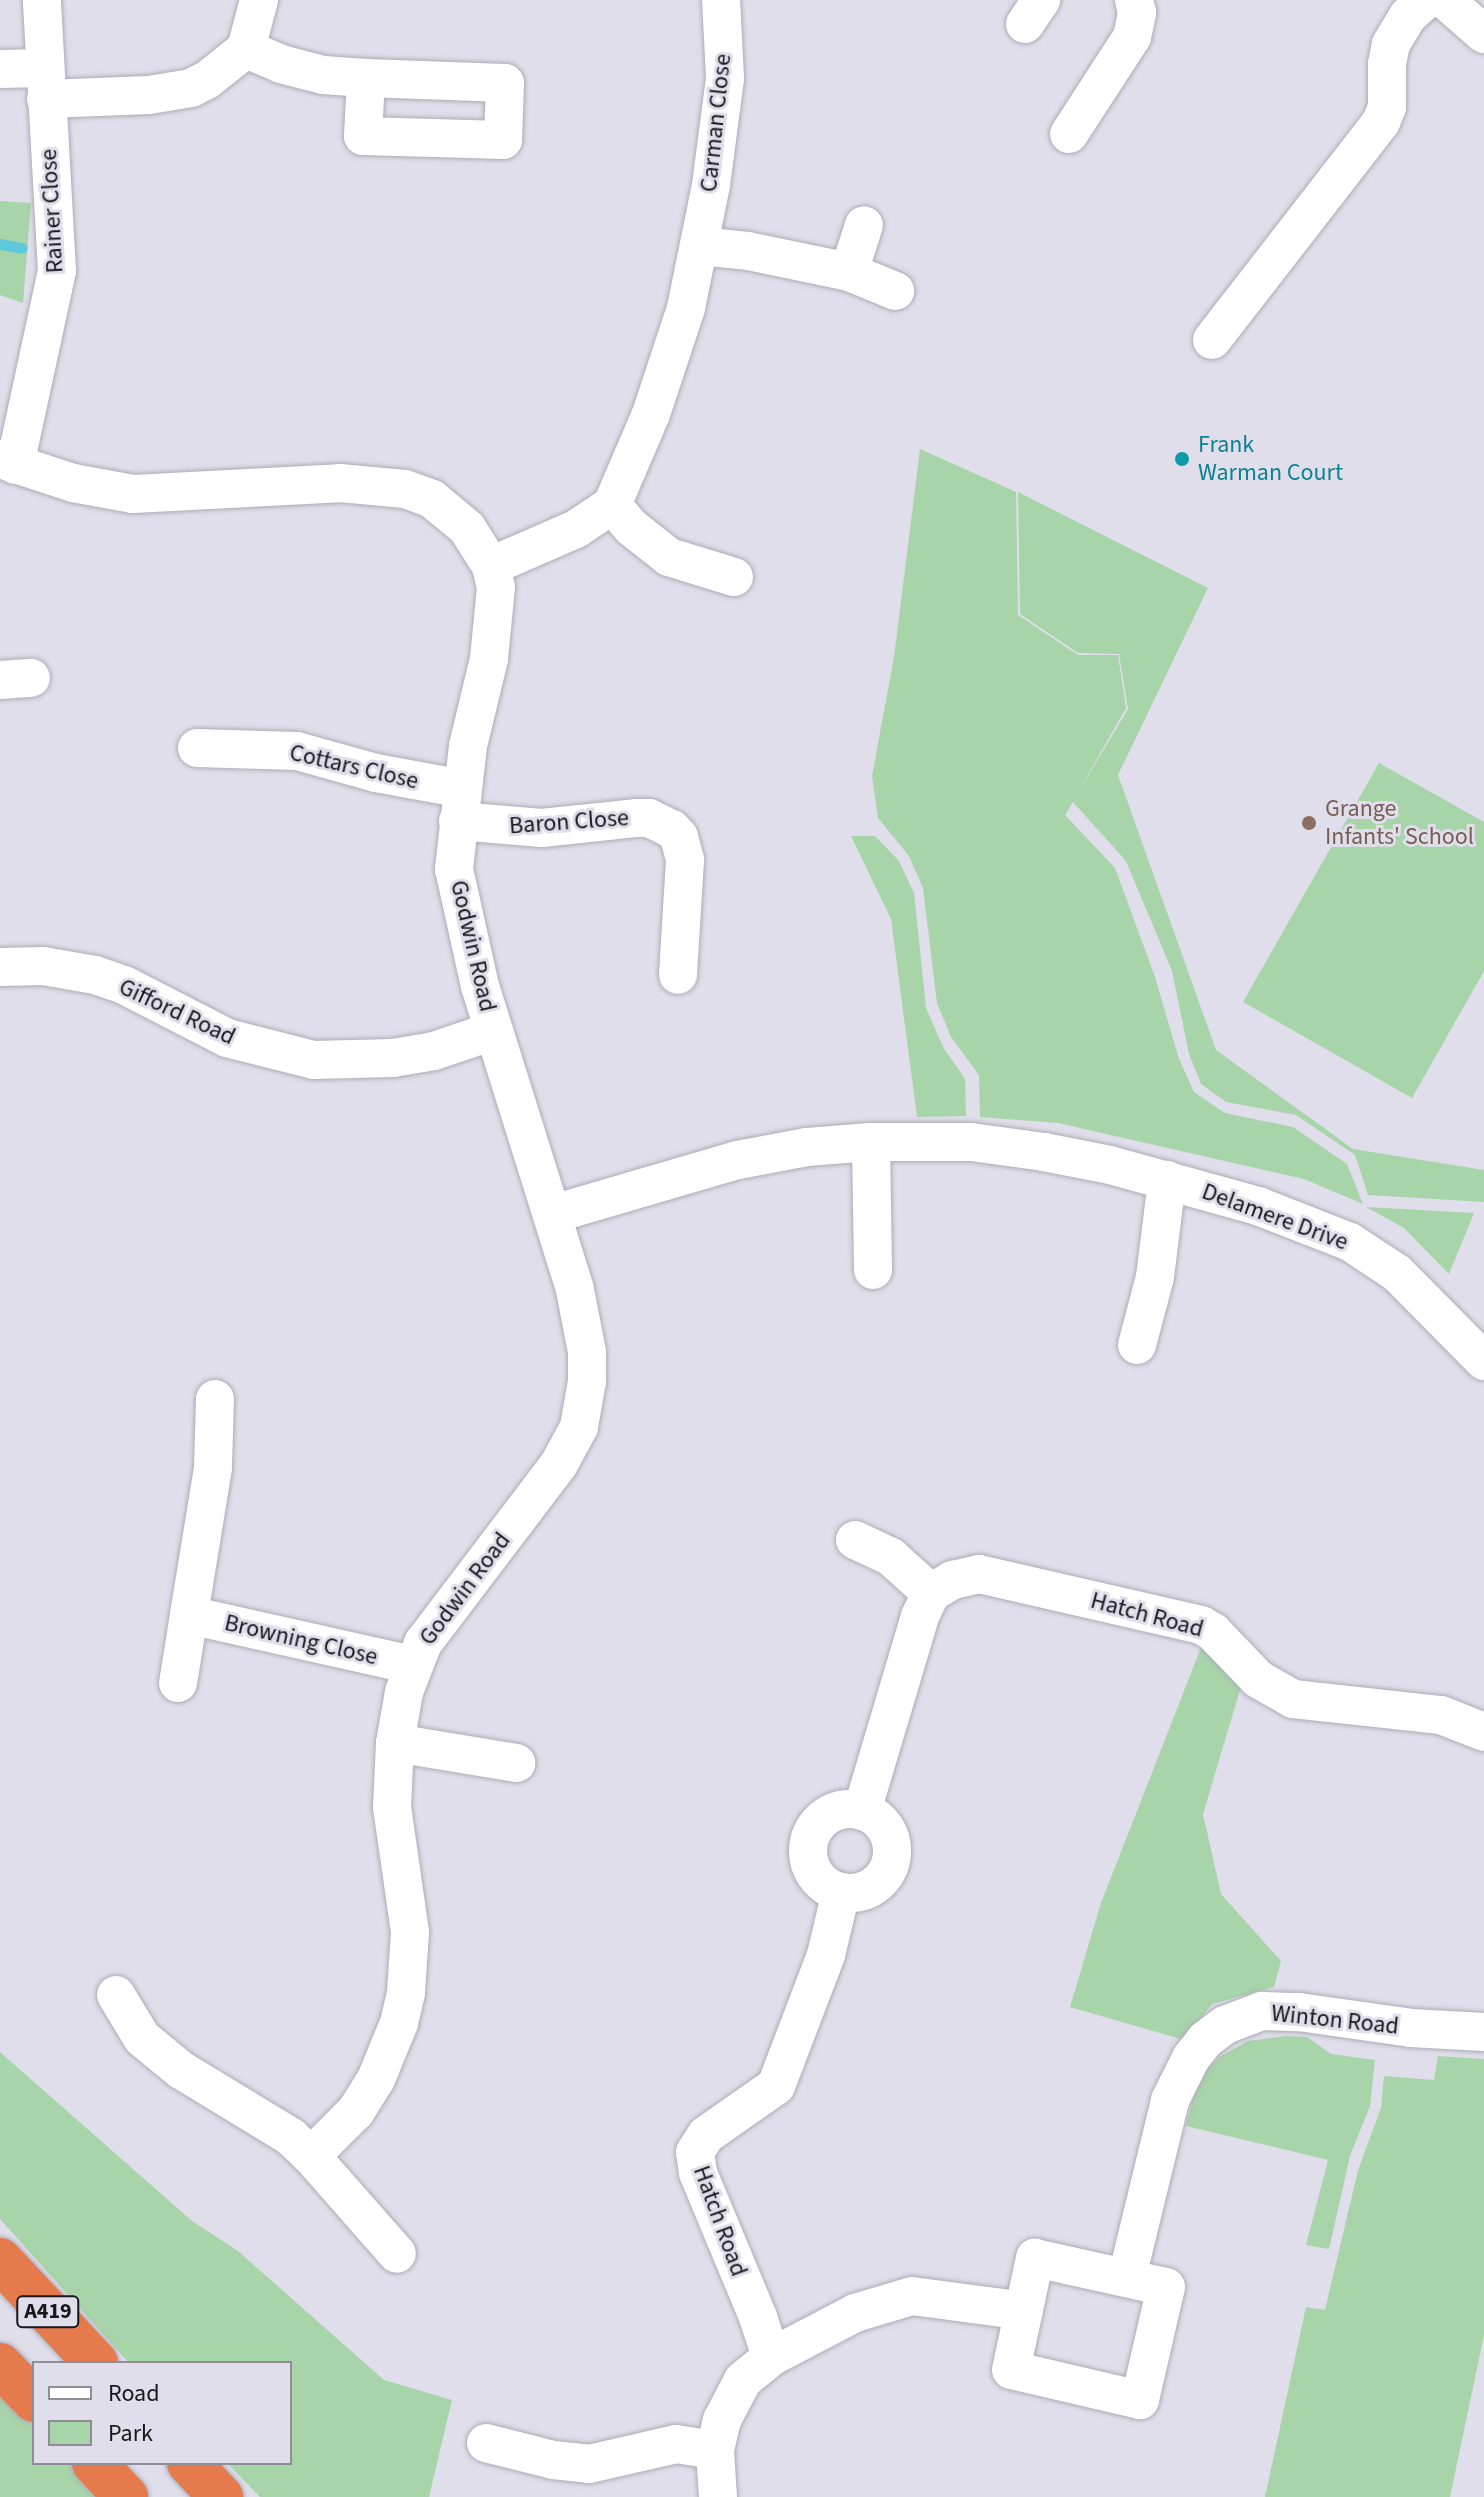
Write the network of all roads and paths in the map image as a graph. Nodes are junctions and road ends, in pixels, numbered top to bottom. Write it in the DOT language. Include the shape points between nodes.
graph roads {
  1 [pos="42,0"];
  2 [pos="259,0"];
  3 [pos="721,0"];
  4 [pos="1134,0"];
  5 [pos="1426,0"];
  6 [pos="1445,0"];
  7 [pos="1484,34"];
  8 [pos="246,49"];
  9 [pos="0,69"];
  10 [pos="366,78"];
  11 [pos="45,83"];
  12 [pos="1069,134"];
  13 [pos="864,225"];
  14 [pos="699,246"];
  15 [pos="849,272"];
  16 [pos="895,291"];
  17 [pos="1212,340"];
  18 [pos="8,462"];
  19 [pos="612,505"];
  20 [pos="491,566"];
  21 [pos="734,577"];
  22 [pos="197,748"];
  23 [pos="461,805"];
  24 [pos="0,967"];
  25 [pos="678,975"];
  26 [pos="493,1031"];
  27 [pos="871,1142"];
  28 [pos="1167,1180"];
  29 [pos="553,1214"];
  30 [pos="873,1270"];
  31 [pos="1137,1345"];
  32 [pos="1484,1361"];
  33 [pos="215,1399"];
  34 [pos="855,1540"];
  35 [pos="931,1593"];
  36 [pos="189,1615"];
  37 [pos="412,1665"];
  38 [pos="178,1683"];
  39 [pos="1484,1732"];
  40 [pos="395,1743"];
  41 [pos="516,1763"];
  42 [pos="862,1811"];
  43 [pos="841,1892"];
  44 [pos="116,1995"];
  45 [pos="1484,2032"];
  46 [pos="311,2156"];
  47 [pos="397,2254"];
  48 [pos="0,2260"];
  49 [pos="1127,2277"];
  50 [pos="1024,2311"];
  51 [pos="771,2357"];
  52 [pos="94,2361"];
  53 [pos="0,2365"];
  54 [pos="32,2398"];
  55 [pos="486,2443"];
  56 [pos="715,2450"];
  57 [pos="96,2465"];
  58 [pos="191,2465"];
  59 [pos="126,2497"];
  60 [pos="221,2497"];
  61 [pos="718,2497"];
  1 -- 11 [label="street, Rainer Close"];
  2 -- 8 [label="street"];
  3 -- 14 [label="street, Carman Close" via="725,78"];
  4 -- 12 [label="street" via="1132,37"];
  5 -- 17 [label="street" via="1408,16 1391,44 1387,107 1381,122"];
  6 -- 7 [label="street"];
  8 -- 10 [label="street" via="323,75"];
  8 -- 11 [label="street" via="207,80 171,93"];
  9 -- 11 [label="street"];
  11 -- 18 [label="street, Rainer Close" via="57,271"];
  13 -- 15 [label="street"];
  14 -- 15 [label="street"];
  14 -- 19 [label="street, Carman Close" via="686,308 651,414"];
  15 -- 16 [label="street"];
  18 -- 20 [label="street, Godwin Road" via="73,483 133,494 340,483 405,489 432,499 467,528"];
  19 -- 20 [label="street" via="576,529"];
  19 -- 21 [label="street" via="669,557"];
  20 -- 23 [label="street, Godwin Road" via="497,607"];
  22 -- 23 [label="street, Cottars Close" via="297,751"];
  23 -- 25 [label="street, Baron Close" via="504,828 649,818 672,829 685,860"];
  23 -- 26 [label="street, Godwin Road" via="454,869"];
  24 -- 26 [label="street, Gifford Road" via="43,966 95,975 227,1038 314,1060 393,1058"];
  26 -- 29 [label="street, Godwin Road"];
  27 -- 28 [label="street, Delamere Drive" via="971,1142 1070,1157"];
  27 -- 29 [label="street, Delamere Drive" via="738,1160"];
  27 -- 30 [label="street"];
  28 -- 31 [label="street, Delamere Drive" via="1155,1277"];
  28 -- 32 [label="street, Delamere Drive" via="1258,1206 1350,1242 1397,1273"];
  29 -- 37 [label="street, Godwin Road" via="587,1352 579,1427 559,1464 423,1643"];
  33 -- 36 [label="street, Browning Close" via="213,1468"];
  34 -- 35 [label="street" via="891,1557"];
  35 -- 39 [label="street, Hatch Road" via="979,1574 1177,1618 1213,1632 1258,1679 1293,1699 1441,1715"];
  35 -- 42 [label="street"];
  36 -- 37 [label="street, Browning Close"];
  36 -- 38 [label="street, Browning Close"];
  37 -- 40 [label="street, Godwin Road"];
  40 -- 41 [label="street"];
  40 -- 46 [label="street, Godwin Road" via="392,1807 411,1948 406,1993 376,2079 355,2112"];
  42 -- 43 [label="street" via="874,1816 889,1835 892,1860 877,1884"];
  42 -- 43 [label="street" via="828,1816 818,1823 809,1845 820,1880"];
  43 -- 51 [label="street, Hatch Road" via="826,1955 776,2086 706,2135 695,2152 698,2173"];
  44 -- 46 [label="street" via="142,2038 181,2070 291,2137"];
  45 -- 49 [label="street, Winton Road" via="1299,2012 1262,2011 1225,2025 1191,2058 1170,2100"];
  46 -- 47 [label="street"];
  48 -- 52 [label="highway, A419"];
  49 -- 50 [label="street" via="1035,2258"];
  49 -- 50 [label="street" via="1166,2287 1140,2400 1011,2370"];
  50 -- 51 [label="street" via="912,2296 855,2313"];
  51 -- 56 [label="street" via="732,2397"];
  53 -- 54 [label="highway"];
  55 -- 56 [label="street" via="589,2464 676,2444"];
  56 -- 61 [label="street"];
  57 -- 59 [label="highway"];
  58 -- 60 [label="highway"];
}
